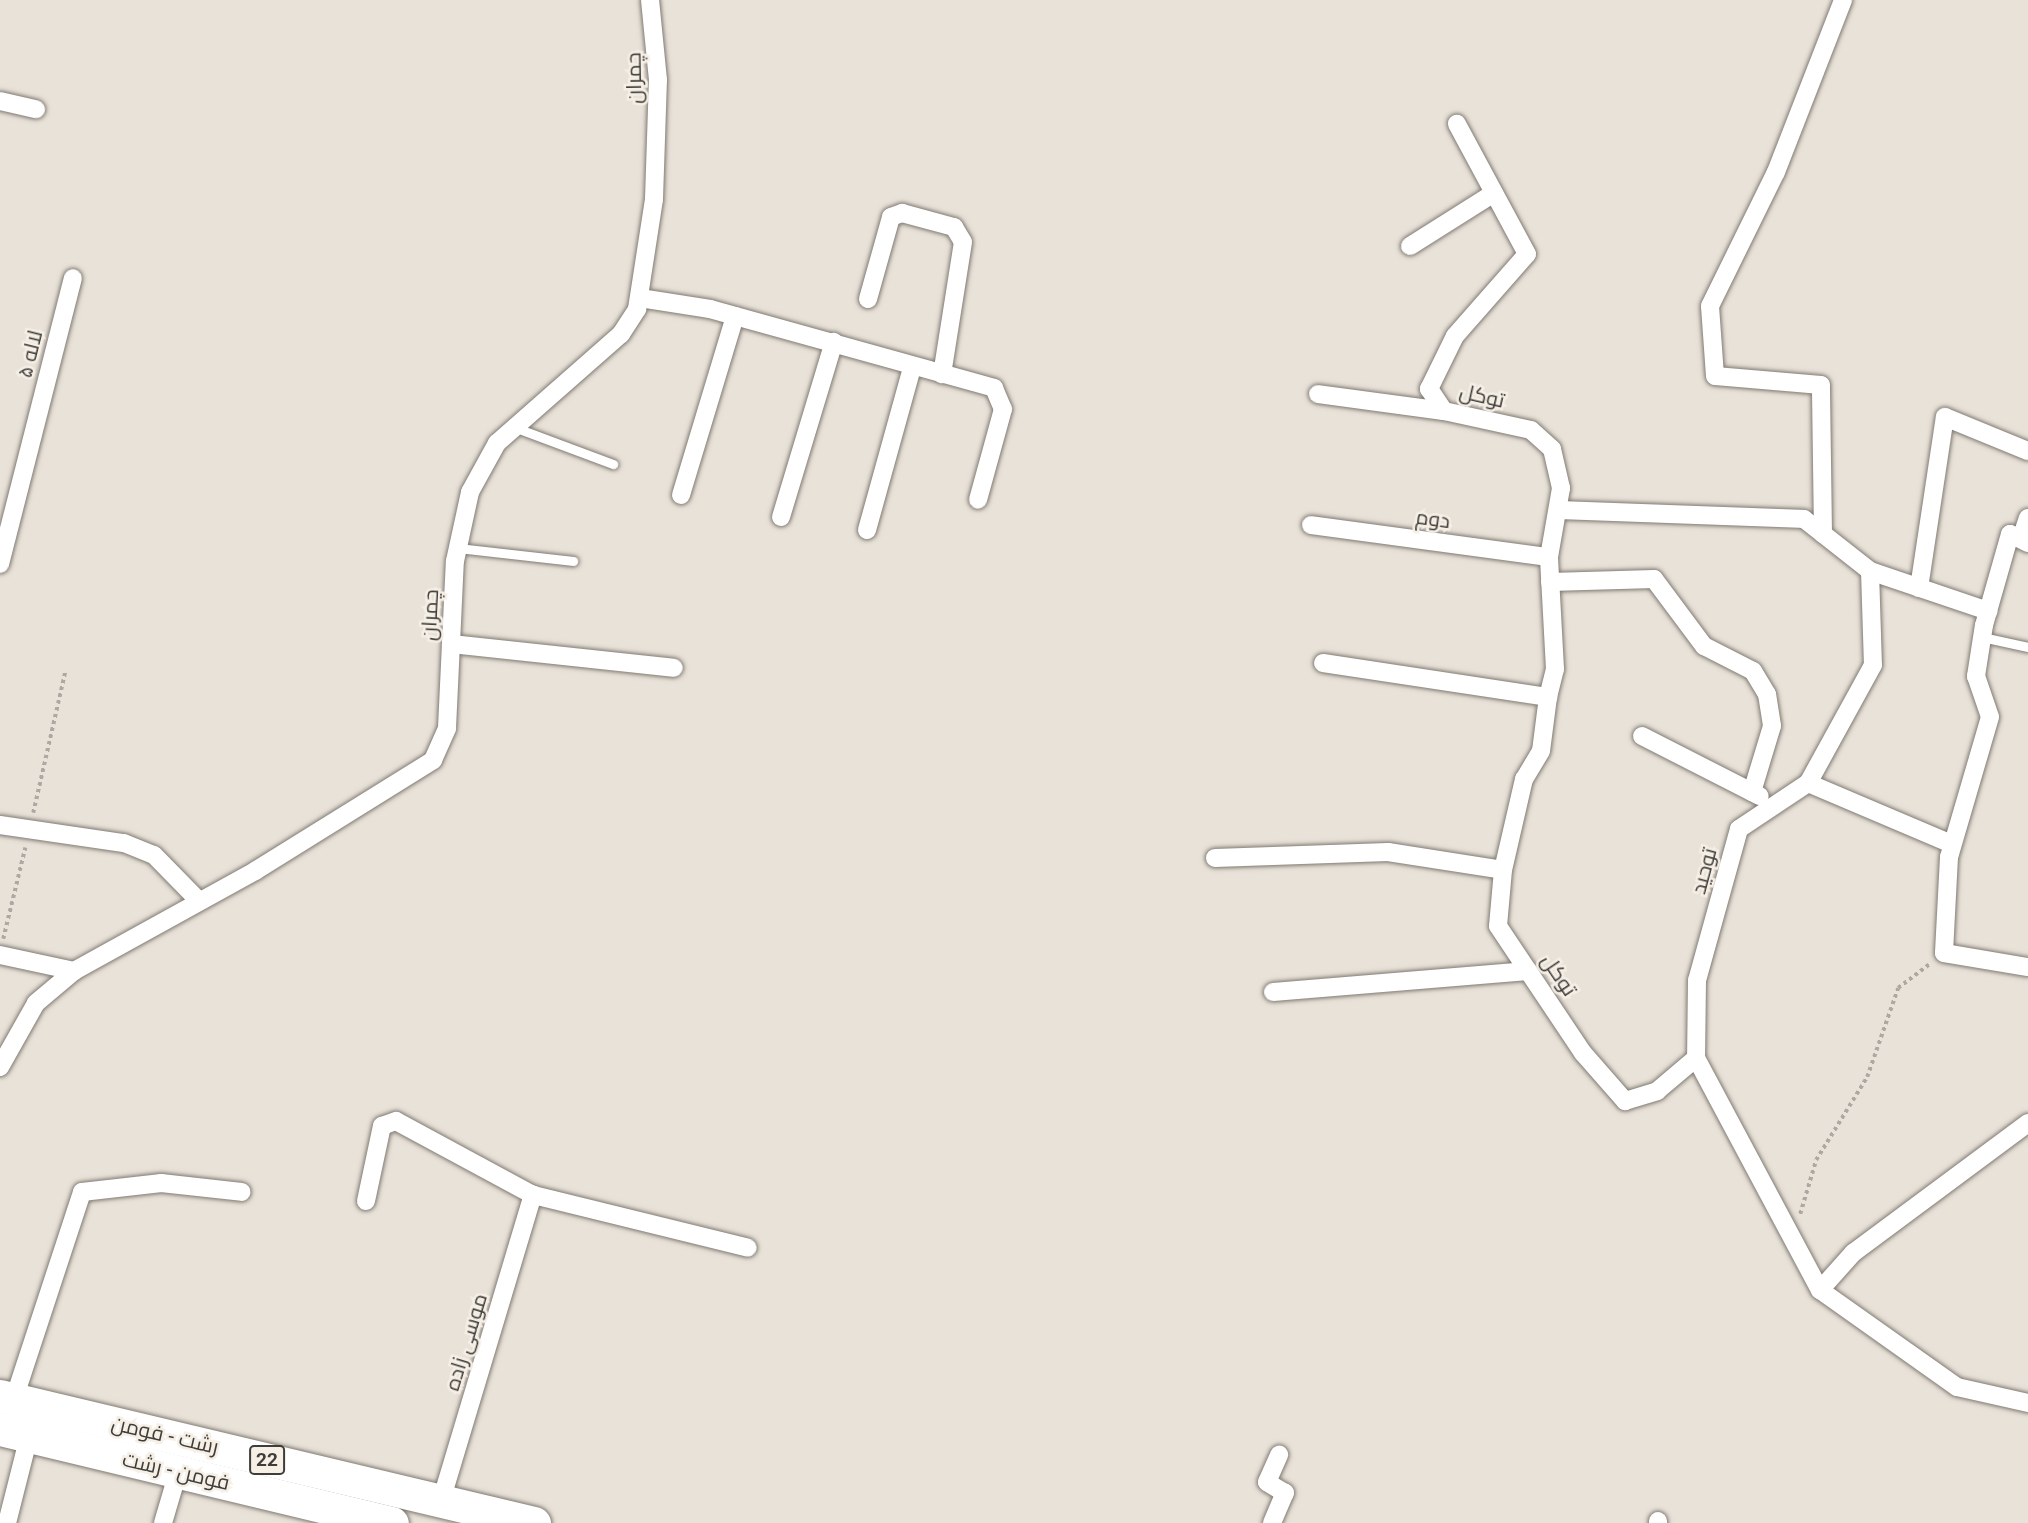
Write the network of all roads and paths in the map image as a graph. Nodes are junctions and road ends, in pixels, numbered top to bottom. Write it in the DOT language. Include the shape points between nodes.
graph roads {
  1 [pos="650,0"];
  2 [pos="1843,0"];
  3 [pos="0,101"];
  4 [pos="36,109"];
  5 [pos="1457,124"];
  6 [pos="1494,193"];
  7 [pos="1410,246"];
  8 [pos="73,278"];
  9 [pos="640,298"];
  10 [pos="868,299"];
  11 [pos="735,316"];
  12 [pos="834,342"];
  13 [pos="912,368"];
  14 [pos="942,374"];
  15 [pos="1318,394"];
  16 [pos="1444,411"];
  17 [pos="514,427"];
  18 [pos="2028,451"];
  19 [pos="613,464"];
  20 [pos="681,495"];
  21 [pos="978,500"];
  22 [pos="1561,510"];
  23 [pos="781,517"];
  24 [pos="2028,518"];
  25 [pos="1311,525"];
  26 [pos="867,530"];
  27 [pos="1823,534"];
  28 [pos="2024,541"];
  29 [pos="457,548"];
  30 [pos="1549,557"];
  31 [pos="573,561"];
  32 [pos="0,564"];
  33 [pos="1870,571"];
  34 [pos="1550,582"];
  35 [pos="1919,587"];
  36 [pos="1988,611"];
  37 [pos="1982,636"];
  38 [pos="451,644"];
  39 [pos="2028,647"];
  40 [pos="1322,663"];
  41 [pos="674,668"];
  42 [pos="1548,697"];
  43 [pos="1642,736"];
  44 [pos="1808,783"];
  45 [pos="1752,792"];
  46 [pos="1779,806"];
  47 [pos="0,825"];
  48 [pos="1952,844"];
  49 [pos="1215,858"];
  50 [pos="1503,870"];
  51 [pos="199,901"];
  52 [pos="1944,953"];
  53 [pos="0,955"];
  54 [pos="2028,967"];
  55 [pos="74,971"];
  56 [pos="1528,971"];
  57 [pos="1273,992"];
  58 [pos="1696,1058"];
  59 [pos="0,1067"];
  60 [pos="2028,1123"];
  61 [pos="242,1192"];
  62 [pos="533,1195"];
  63 [pos="366,1201"];
  64 [pos="1792,1239"];
  65 [pos="748,1248"];
  66 [pos="1819,1290"];
  67 [pos="7,1397"];
  68 [pos="2028,1403"];
  69 [pos="15,1433"];
  70 [pos="1279,1455"];
  71 [pos="178,1472"];
  72 [pos="441,1501"];
  73 [pos="7,1523"];
  74 [pos="163,1523"];
  75 [pos="392,1523"];
  76 [pos="534,1523"];
  77 [pos="1272,1523"];
  1 -- 9 [label="street, چمران" via="658,115"];
  2 -- 27 [label="street" via="1776,172 1710,306 1715,376 1821,385"];
  3 -- 4 [label="street"];
  5 -- 6 [label="street, توکل"];
  6 -- 7 [label="street"];
  6 -- 16 [label="street, توکل" via="1527,254 1437,367 1429,389"];
  8 -- 32 [label="street, لاله ۵"];
  9 -- 11 [label="street"];
  9 -- 17 [label="street, چمران" via="621,334"];
  10 -- 14 [label="street" via="891,217 902,213 954,226 962,242"];
  11 -- 12 [label="street"];
  11 -- 20 [label="street"];
  12 -- 13 [label="street"];
  12 -- 23 [label="street"];
  13 -- 14 [label="street"];
  13 -- 26 [label="street"];
  14 -- 21 [label="street" via="976,380 1002,398"];
  15 -- 16 [label="street"];
  16 -- 22 [label="street, توکل" via="1531,430 1548,441"];
  17 -- 19 [label="lane"];
  17 -- 29 [label="street, چمران" via="470,492"];
  18 -- 35 [label="street" via="1945,417"];
  22 -- 27 [label="street" via="1804,519"];
  22 -- 30 [label="street, توکل"];
  24 -- 28 [label="street"];
  25 -- 30 [label="street, دوم"];
  27 -- 33 [label="street"];
  28 -- 36 [label="street" via="2010,534"];
  29 -- 31 [label="lane"];
  29 -- 38 [label="street, چمران"];
  30 -- 34 [label="street, توکل"];
  33 -- 35 [label="street"];
  33 -- 44 [label="street, توحید" via="1873,664"];
  34 -- 42 [label="street, توکل" via="1555,669"];
  34 -- 45 [label="street" via="1654,579 1704,646 1753,671 1767,694 1772,726"];
  35 -- 36 [label="street"];
  36 -- 37 [label="street"];
  37 -- 39 [label="lane"];
  37 -- 48 [label="street" via="1976,676 1990,717"];
  38 -- 41 [label="street"];
  38 -- 51 [label="street, چمران" via="447,728 433,760"];
  40 -- 42 [label="street"];
  42 -- 50 [label="street, توکل" via="1541,751 1524,779"];
  43 -- 45 [label="street"];
  44 -- 46 [label="street, توحید"];
  44 -- 48 [label="street"];
  45 -- 46 [label="street"];
  46 -- 58 [label="street, توحید" via="1739,829 1697,980"];
  47 -- 51 [label="street" via="124,844 154,855"];
  48 -- 52 [label="street"];
  49 -- 50 [label="street" via="1388,852"];
  50 -- 56 [label="street, توکل" via="1498,926"];
  51 -- 55 [label="street, چمران"];
  52 -- 54 [label="street"];
  52 -- 64 [label="path" via="1898,988 1867,1077 1816,1160"];
  53 -- 55 [label="street"];
  55 -- 59 [label="street, چمران" via="36,1003"];
  56 -- 57 [label="street"];
  56 -- 58 [label="street, توکل" via="1583,1053 1625,1101 1657,1091"];
  58 -- 64 [label="street, توحید"];
  60 -- 66 [label="street" via="1853,1253"];
  61 -- 67 [label="street" via="161,1183 82,1192"];
  62 -- 63 [label="street" via="396,1121 382,1126"];
  62 -- 65 [label="street"];
  62 -- 72 [label="street, موسی زاده"];
  64 -- 66 [label="street, توحید"];
  66 -- 68 [label="street, توحید" via="1957,1387"];
  67 -- 72 [label="highway, رشت - فومن / 22"];
  69 -- 71 [label="highway, فومن - رشت / 22"];
  69 -- 73 [label="street"];
  70 -- 77 [label="street" via="1267,1482 1285,1493"];
  71 -- 74 [label="street"];
  71 -- 75 [label="highway, فومن - رشت / 22"];
  72 -- 76 [label="highway, رشت - فومن / 22"];
}
